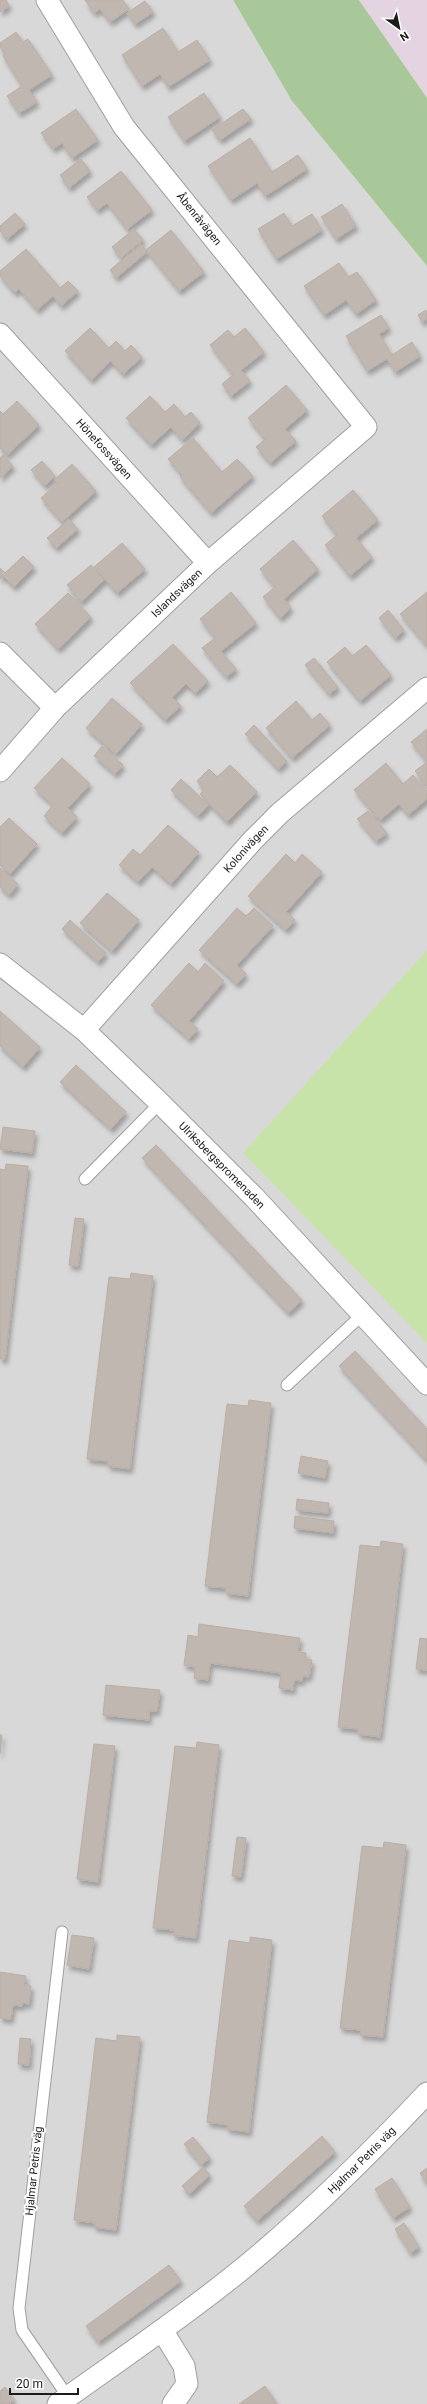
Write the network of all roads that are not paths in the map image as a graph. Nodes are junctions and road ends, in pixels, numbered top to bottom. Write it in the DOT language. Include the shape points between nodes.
graph roads {
  1 [pos="47,0"];
  2 [pos="0,334"];
  3 [pos="366,427"];
  4 [pos="208,563"];
  5 [pos="0,653"];
  6 [pos="427,688"];
  7 [pos="55,708"];
  8 [pos="0,771"];
  9 [pos="0,964"];
  10 [pos="84,1030"];
  11 [pos="160,1103"];
  12 [pos="85,1179"];
  13 [pos="363,1314"];
  14 [pos="427,1384"];
  15 [pos="287,1385"];
  16 [pos="62,1932"];
  17 [pos="427,2093"];
  18 [pos="162,2330"];
  19 [pos="63,2400"];
  20 [pos="173,2404"];
  1 -- 3 [label="street, Åbenråvägen" via="124,127"];
  2 -- 4 [label="street, Hönefossvägen"];
  3 -- 4 [label="street, Islandsvägen"];
  4 -- 7 [label="street, Islandsvägen"];
  5 -- 7 [label="street"];
  6 -- 10 [label="street, Kolonivägen" via="280,813"];
  7 -- 8 [label="street, Islandsvägen"];
  9 -- 10 [label="street, Ulriksbergspromenaden"];
  10 -- 11 [label="street, Ulriksbergspromenaden"];
  11 -- 12 [label="lane"];
  11 -- 13 [label="street, Ulriksbergspromenaden" via="254,1197"];
  13 -- 14 [label="street, Ulriksbergspromenaden"];
  13 -- 15 [label="lane"];
  16 -- 19 [label="lane, Hjalmar Petris väg" via="19,2308 22,2330"];
  17 -- 18 [label="street, Hjalmar Petris väg" via="380,2144 329,2192 237,2274"];
  18 -- 19 [label="street, Hjalmar Petris väg"];
  18 -- 20 [label="street" via="184,2366 187,2384"];
}
